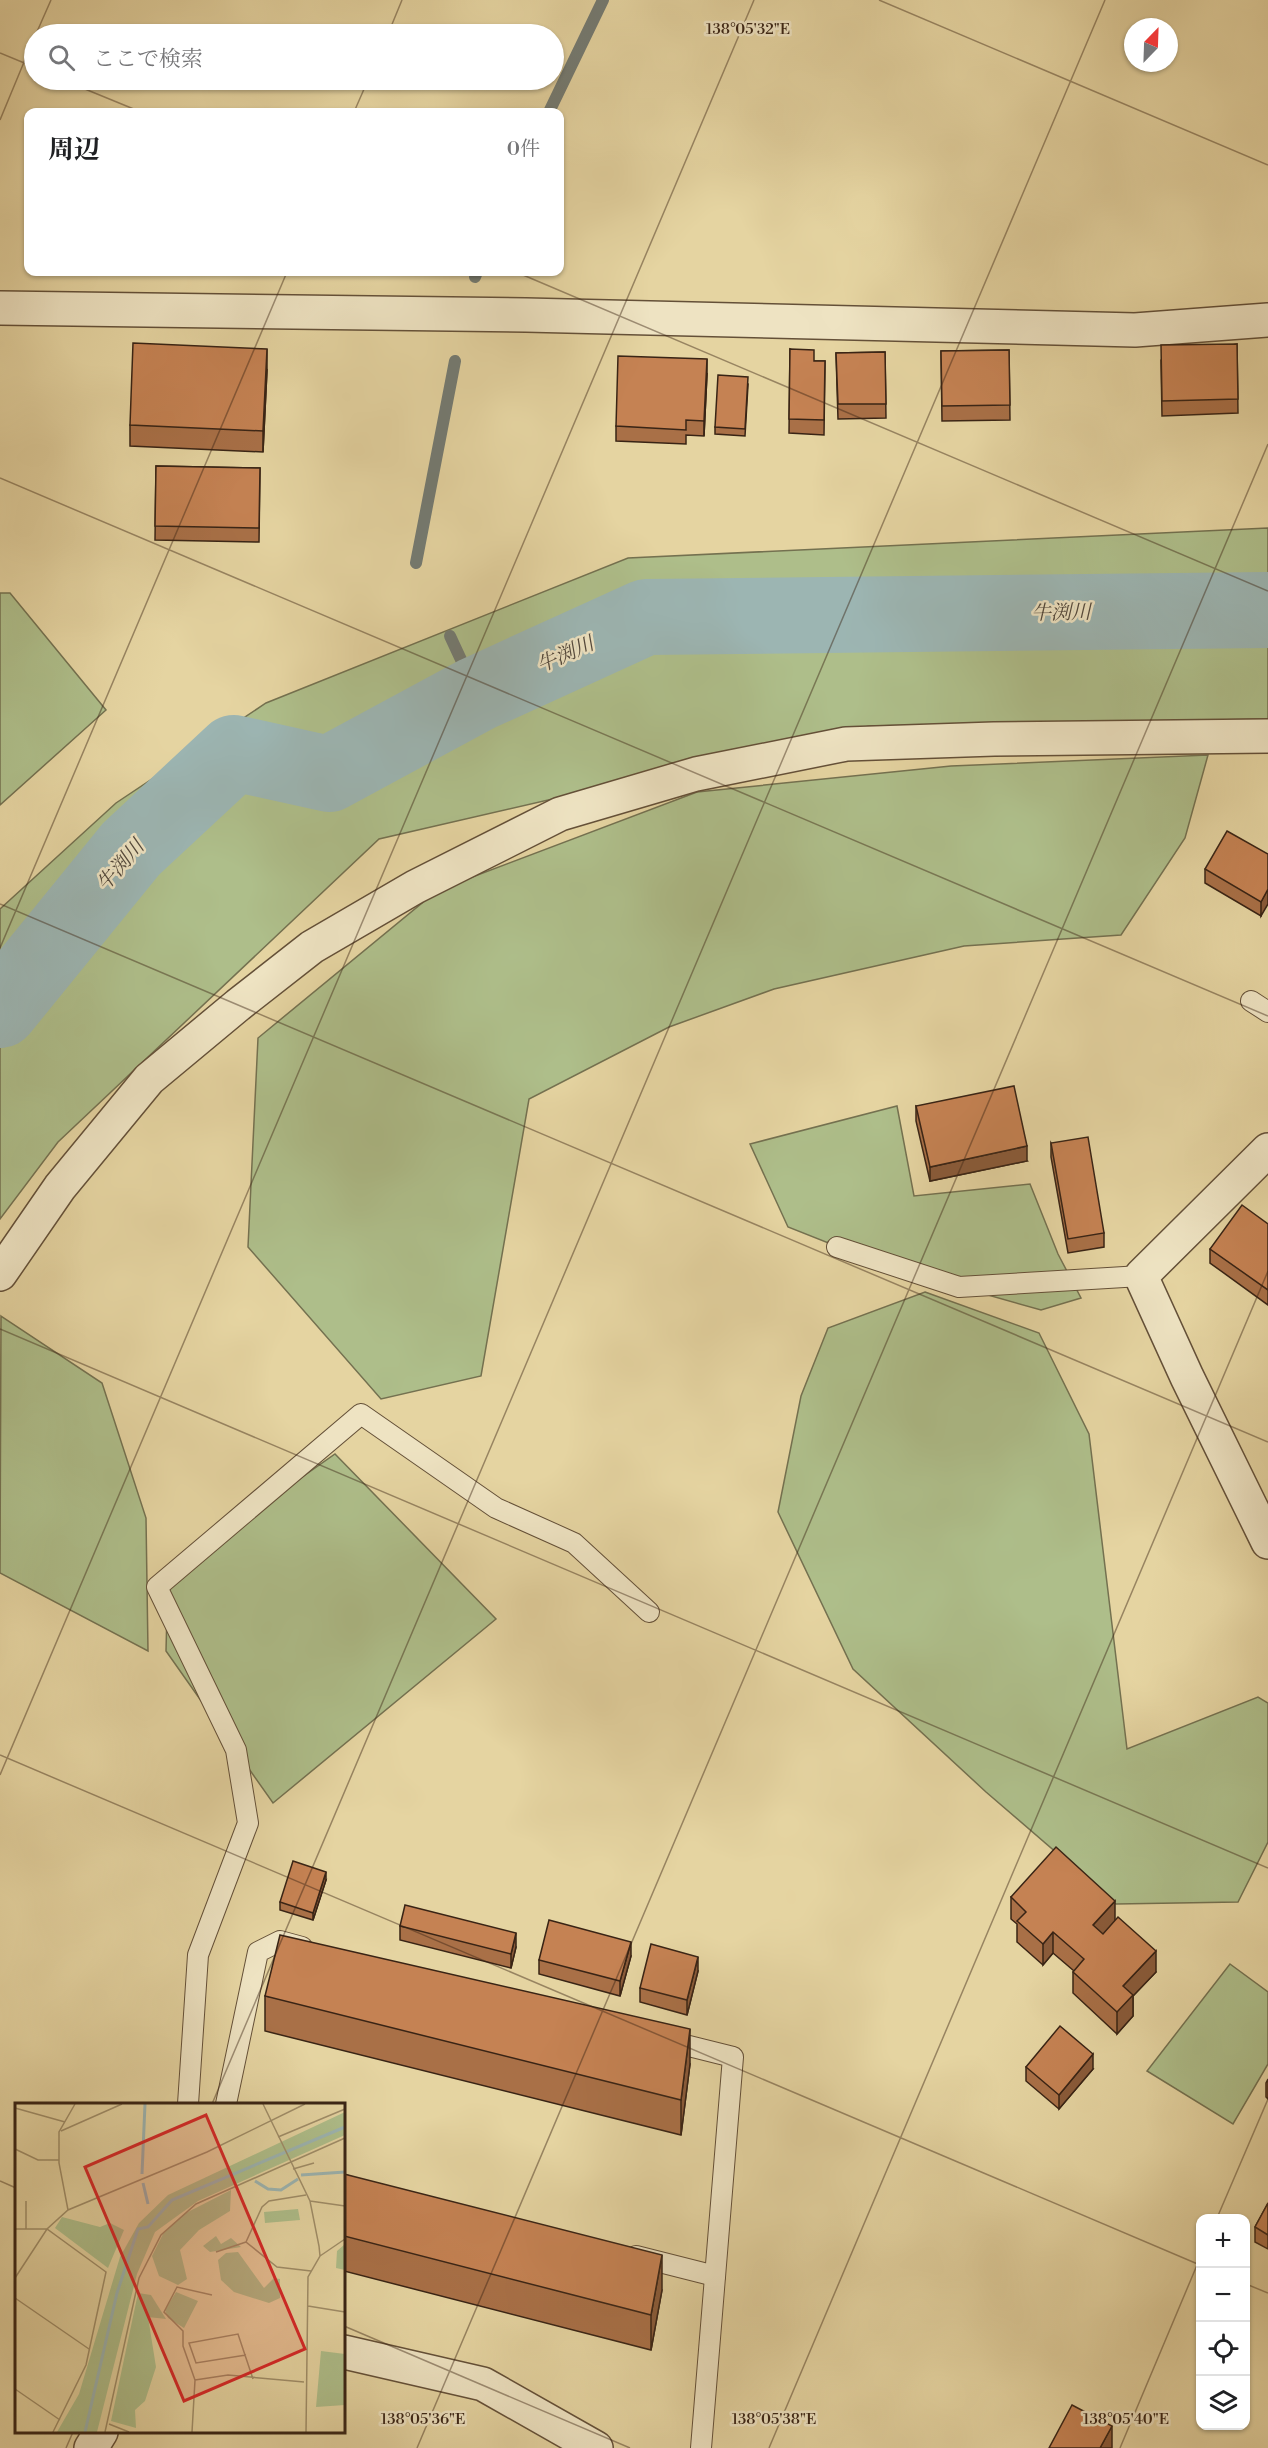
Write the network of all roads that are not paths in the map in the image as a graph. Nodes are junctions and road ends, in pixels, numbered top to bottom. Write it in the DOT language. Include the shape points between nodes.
graph roads {
  1 [pos="0,308"];
  2 [pos="1268,321"];
  3 [pos="1268,736"];
  4 [pos="1251,1001"];
  5 [pos="1268,1012"];
  6 [pos="1268,1150"];
  7 [pos="837,1247"];
  8 [pos="0,1274"];
  9 [pos="1141,1276"];
  10 [pos="1268,1542"];
  11 [pos="649,1612"];
  12 [pos="315,1950"];
  13 [pos="651,2036"];
  14 [pos="188,2103"];
  15 [pos="226,2103"];
  16 [pos="622,2253"];
  17 [pos="715,2276"];
  18 [pos="345,2352"];
  19 [pos="100,2433"];
  20 [pos="91,2448"];
  21 [pos="596,2448"];
  22 [pos="700,2448"];
  1 -- 2 [label="street" via="526,315 1135,330"];
  3 -- 8 [label="street" via="846,744 696,774 560,814 415,887 312,947 238,1005 149,1080 60,1187"];
  4 -- 5 [label="lane"];
  6 -- 9 [label="street"];
  7 -- 9 [label="lane" via="959,1287"];
  9 -- 10 [label="street"];
  11 -- 14 [label="lane" via="574,1543 496,1508 361,1414 157,1587 236,1750 248,1823 198,1955"];
  12 -- 15 [label="lane" via="280,1941 258,1952"];
  13 -- 17 [label="lane" via="733,2057"];
  16 -- 17 [label="lane"];
  17 -- 22 [label="lane"];
  18 -- 21 [label="street" via="483,2384"];
  19 -- 20 [label="street"];
}
